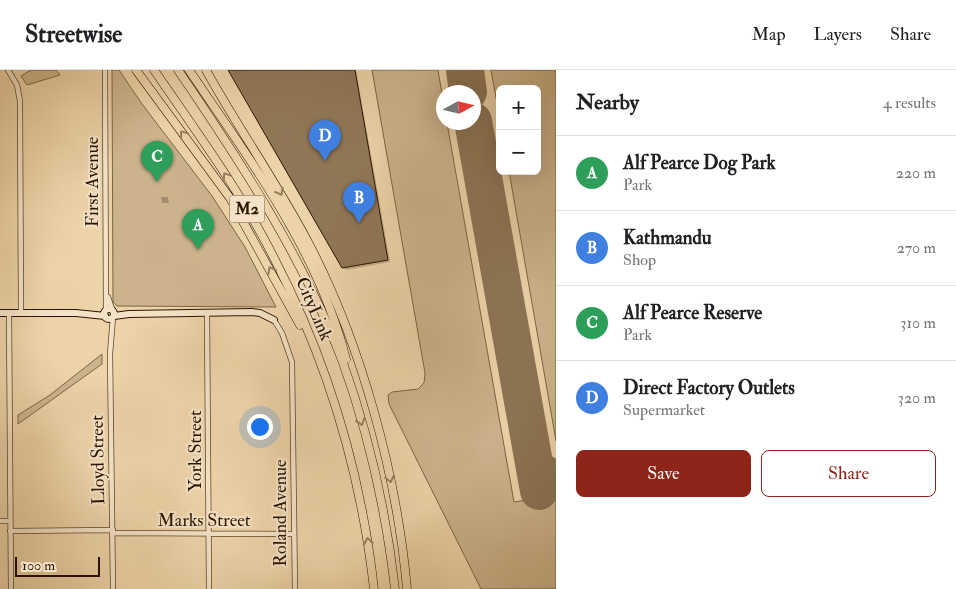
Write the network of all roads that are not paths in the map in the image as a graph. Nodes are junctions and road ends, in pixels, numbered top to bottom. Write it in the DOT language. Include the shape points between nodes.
graph roads {
  1 [pos="8,70"];
  2 [pos="105,70"];
  3 [pos="136,70"];
  4 [pos="154,70"];
  5 [pos="178,70"];
  6 [pos="189,70"];
  7 [pos="200,70"];
  8 [pos="206,70"];
  9 [pos="218,92"];
  10 [pos="0,313"];
  11 [pos="9,313"];
  12 [pos="20,313"];
  13 [pos="207,313"];
  14 [pos="109,314"];
  15 [pos="274,320"];
  16 [pos="319,359"];
  17 [pos="355,401"];
  18 [pos="0,521"];
  19 [pos="10,521"];
  20 [pos="10,531"];
  21 [pos="113,532"];
  22 [pos="294,534"];
  23 [pos="209,535"];
  24 [pos="11,589"];
  25 [pos="113,589"];
  26 [pos="209,589"];
  27 [pos="295,589"];
  28 [pos="374,589"];
  29 [pos="395,589"];
  30 [pos="407,589"];
  1 -- 12 [label="street" via="18,85 20,101"];
  2 -- 14 [label="street, First Avenue"];
  16 -- 3 [label="highway, one-way" via="230,198"];
  16 -- 4 [label="highway, CityLink / M2, one-way" via="290,290 255,224"];
  5 -- 17 [label="highway, CityLink / M2" via="281,232 328,328"];
  6 -- 17 [label="highway" via="271,193 305,254 338,331"];
  7 -- 9 [label="highway"];
  8 -- 9 [label="highway"];
  9 -- 30 [label="highway, one-way" via="274,181 340,312 387,463"];
  10 -- 11 [label="street"];
  11 -- 12 [label="street"];
  11 -- 19 [label="street"];
  12 -- 14 [label="street"];
  13 -- 14 [label="street"];
  13 -- 15 [label="street" via="260,313"];
  13 -- 23 [label="street, York Street"];
  14 -- 21 [label="street, Lloyd Street" via="112,330"];
  15 -- 22 [label="street, Roland Avenue" via="292,362"];
  28 -- 16 [label="highway, CityLink / M2, one-way" via="358,487"];
  17 -- 29 [label="highway, CityLink / M2, one-way" via="381,496"];
  18 -- 19 [label="street"];
  19 -- 20 [label="street"];
  20 -- 21 [label="street, Marks Street"];
  20 -- 24 [label="street"];
  21 -- 23 [label="street, Marks Street"];
  21 -- 25 [label="street, Lloyd Street"];
  22 -- 23 [label="street, Marks Street"];
  22 -- 27 [label="street, Roland Avenue"];
  23 -- 26 [label="street, York Street"];
}
